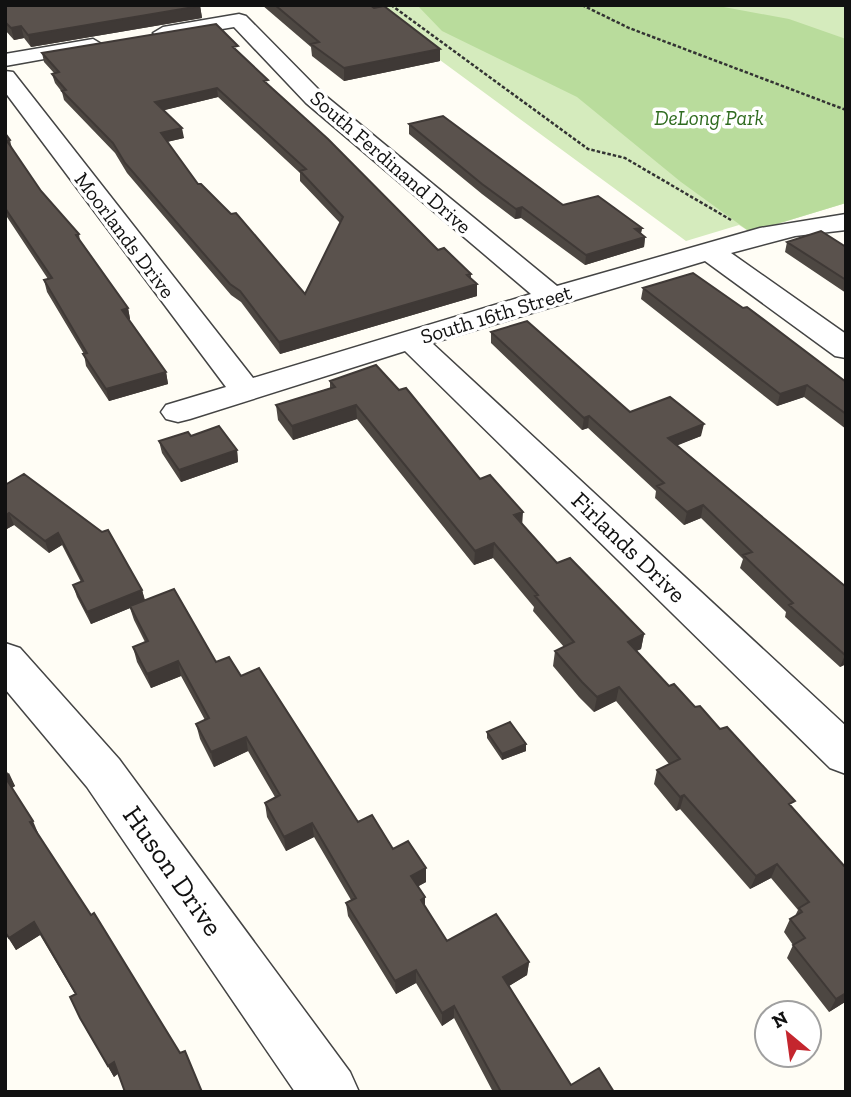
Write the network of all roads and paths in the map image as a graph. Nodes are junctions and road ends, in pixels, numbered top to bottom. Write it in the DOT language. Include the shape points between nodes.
graph roads {
  1 [pos="391,5"];
  2 [pos="582,5"];
  3 [pos="145,36"];
  4 [pos="117,41"];
  5 [pos="5,60"];
  6 [pos="5,77"];
  7 [pos="846,110"];
  8 [pos="846,222"];
  9 [pos="751,239"];
  10 [pos="711,252"];
  11 [pos="551,296"];
  12 [pos="412,341"];
  13 [pos="846,349"];
  14 [pos="246,391"];
  15 [pos="178,412"];
  16 [pos="5,659"];
  17 [pos="846,755"];
  18 [pos="330,1092"];
  1 -- 9 [label="path" via="588,149 625,158 733,221"];
  2 -- 7 [label="path" via="629,28"];
  3 -- 11 [label="street, South Ferdinand Drive" via="239,20 314,98"];
  4 -- 5 [label="street"];
  6 -- 14 [label="street, Moorlands Drive"];
  8 -- 9 [label="street, South 16th Street"];
  9 -- 10 [label="street, South 16th Street"];
  10 -- 11 [label="street, South 16th Street"];
  10 -- 13 [label="street"];
  11 -- 12 [label="street, South 16th Street"];
  12 -- 14 [label="street, South 16th Street"];
  12 -- 17 [label="street, Firlands Drive"];
  14 -- 15 [label="street, South 16th Street"];
  16 -- 18 [label="street, Huson Drive" via="103,774"];
}
